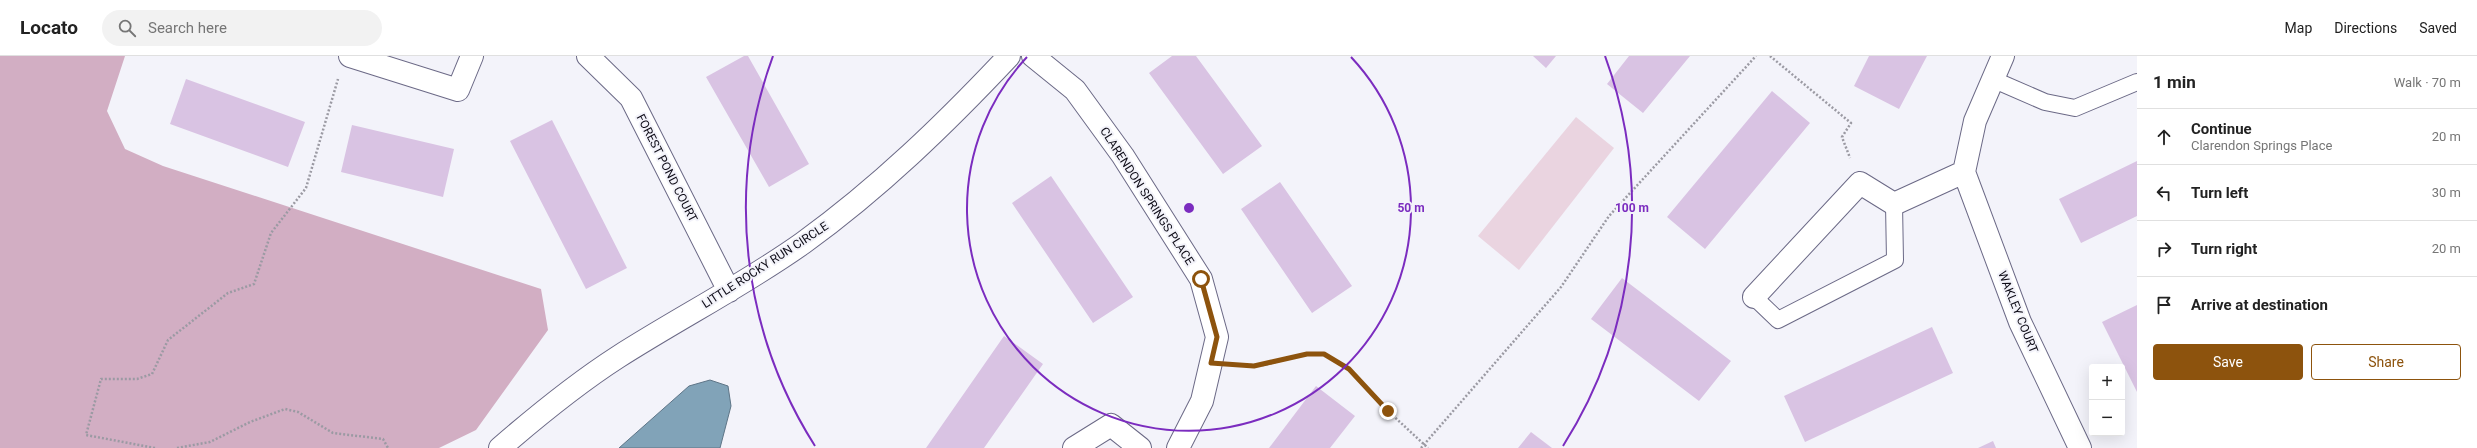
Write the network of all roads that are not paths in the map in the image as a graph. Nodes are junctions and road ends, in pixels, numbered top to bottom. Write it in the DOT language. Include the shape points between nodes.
graph roads {
  1 [pos="472,56"];
  2 [pos="588,56"];
  3 [pos="1009,56"];
  4 [pos="1033,56"];
  5 [pos="2003,56"];
  6 [pos="345,64"];
  7 [pos="1992,79"];
  8 [pos="2137,82"];
  9 [pos="1964,172"];
  10 [pos="1894,204"];
  11 [pos="729,291"];
  12 [pos="1754,296"];
  13 [pos="500,448"];
  14 [pos="1074,448"];
  15 [pos="1140,448"];
  16 [pos="1178,448"];
  17 [pos="2080,448"];
  1 -- 6 [label="street" via="458,90"];
  2 -- 11 [label="street, FOREST POND COURT" via="631,98"];
  3 -- 11 [label="street, LITTLE ROCKY RUN CIRCLE" via="930,138 866,195 802,243"];
  4 -- 16 [label="street, CLARENDON SPRINGS PLACE" via="1075,90 1123,156 1201,279 1217,337 1202,401"];
  5 -- 7 [label="street"];
  7 -- 8 [label="lane" via="2046,102 2075,108"];
  7 -- 9 [label="street" via="1975,121"];
  9 -- 10 [label="street"];
  9 -- 17 [label="street, WAKLEY COURT" via="2020,322"];
  10 -- 12 [label="street" via="1860,183"];
  10 -- 12 [label="lane" via="1895,260 1778,320"];
  11 -- 13 [label="street, LITTLE ROCKY RUN CIRCLE" via="617,358 543,410"];
  14 -- 15 [label="street" via="1111,425"];
}
